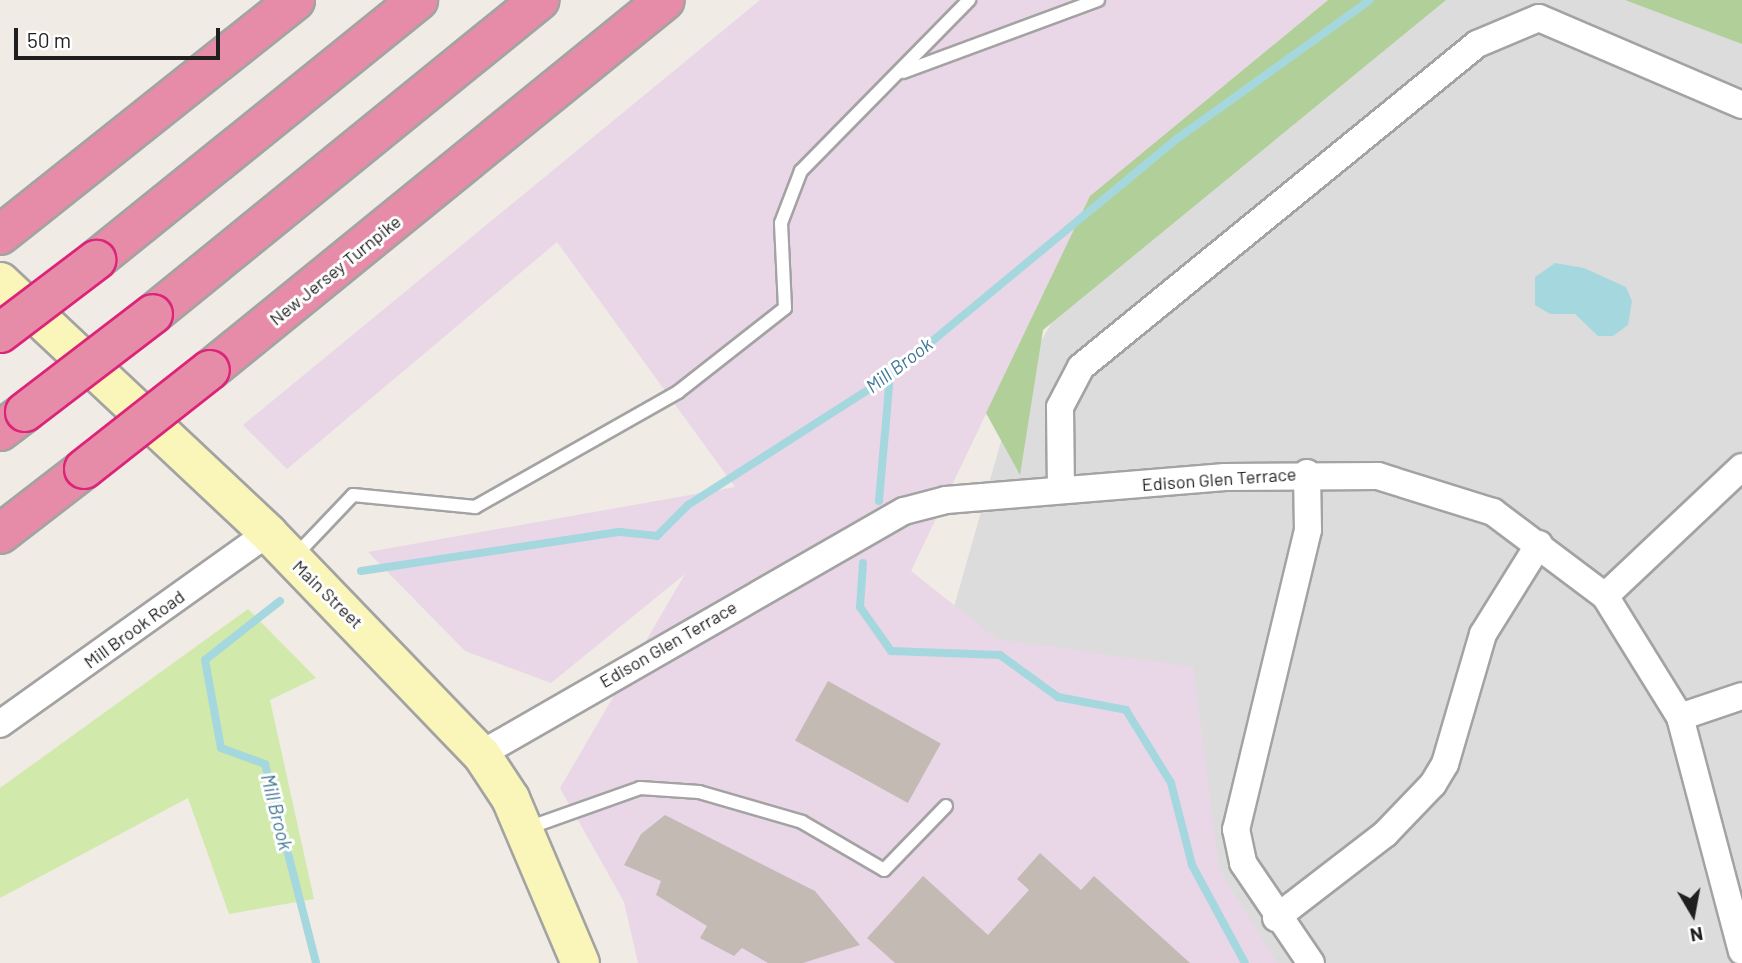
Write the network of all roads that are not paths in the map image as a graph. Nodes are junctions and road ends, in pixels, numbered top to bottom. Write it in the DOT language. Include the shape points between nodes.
graph roads {
  1 [pos="295,0"];
  2 [pos="418,0"];
  3 [pos="539,0"];
  4 [pos="665,0"];
  5 [pos="969,0"];
  6 [pos="1098,0"];
  7 [pos="896,75"];
  8 [pos="1742,105"];
  9 [pos="0,235"];
  10 [pos="0,281"];
  11 [pos="0,333"];
  12 [pos="12,422"];
  13 [pos="1742,467"];
  14 [pos="1307,473"];
  15 [pos="1062,490"];
  16 [pos="268,533"];
  17 [pos="0,534"];
  18 [pos="1539,544"];
  19 [pos="293,559"];
  20 [pos="1605,596"];
  21 [pos="1742,696"];
  22 [pos="1680,717"];
  23 [pos="0,724"];
  24 [pos="481,754"];
  25 [pos="946,806"];
  26 [pos="525,829"];
  27 [pos="1276,918"];
  28 [pos="1742,951"];
  29 [pos="579,963"];
  30 [pos="1311,963"];
  1 -- 9 [label="highway"];
  2 -- 11 [label="highway, bridge"];
  3 -- 12 [label="highway, bridge" via="153,314"];
  4 -- 17 [label="highway, New Jersey Turnpike, bridge"];
  5 -- 7 [label="lane"];
  6 -- 7 [label="lane"];
  7 -- 19 [label="lane" via="801,171 781,223 785,308 678,392 475,507 353,495"];
  8 -- 15 [label="street" via="1539,18 1476,44 1081,367 1060,407"];
  10 -- 16 [label="main road, Main Street"];
  13 -- 20 [label="street"];
  14 -- 15 [label="street, Edison Glen Terrace"];
  14 -- 18 [label="street, Edison Glen Terrace" via="1378,476 1444,493 1493,512"];
  14 -- 27 [label="street" via="1308,530 1236,830 1243,863"];
  15 -- 24 [label="street, Edison Glen Terrace" via="946,500 904,511"];
  16 -- 19 [label="main road, Main Street"];
  16 -- 23 [label="street, Mill Brook Road"];
  18 -- 20 [label="street, Edison Glen Terrace"];
  18 -- 27 [label="street" via="1483,634 1445,764 1433,785 1385,834"];
  19 -- 24 [label="main road, Main Street"];
  20 -- 22 [label="street, Edison Glen Terrace"];
  21 -- 22 [label="street"];
  22 -- 28 [label="street, Edison Glen Terrace"];
  24 -- 26 [label="main road, Main Street"];
  25 -- 26 [label="lane" via="884,870 802,822 699,792 640,788"];
  26 -- 29 [label="main road, Main Street"];
  27 -- 30 [label="street"];
}
